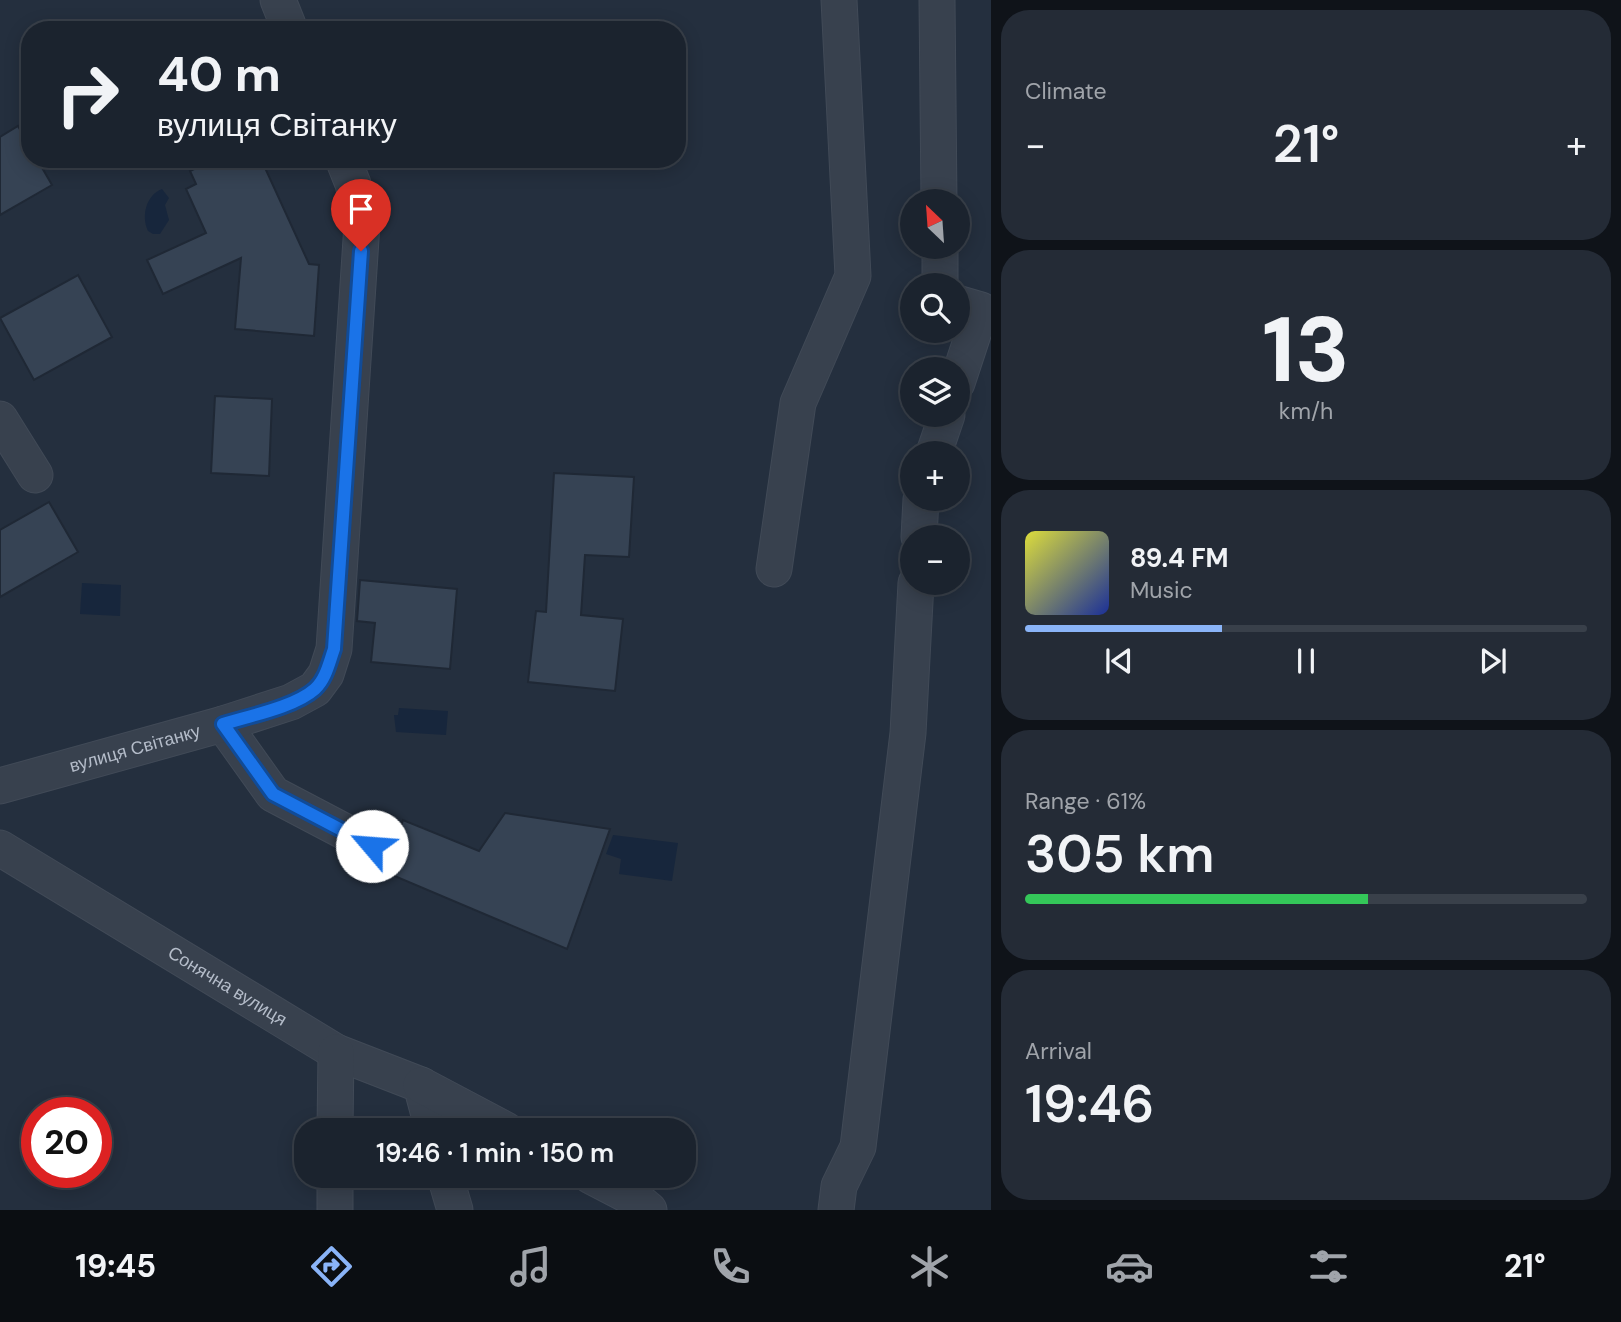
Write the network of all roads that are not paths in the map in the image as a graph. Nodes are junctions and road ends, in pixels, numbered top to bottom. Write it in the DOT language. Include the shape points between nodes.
graph roads {
  1 [pos="278,0"];
  2 [pos="839,0"];
  3 [pos="937,0"];
  4 [pos="286,21"];
  5 [pos="347,168"];
  6 [pos="939,189"];
  7 [pos="970,307"];
  8 [pos="966,357"];
  9 [pos="0,419"];
  10 [pos="35,475"];
  11 [pos="774,569"];
  12 [pos="915,595"];
  13 [pos="223,724"];
  14 [pos="0,786"];
  15 [pos="372,846"];
  16 [pos="0,848"];
  17 [pos="336,1052"];
  18 [pos="421,1085"];
  19 [pos="335,1118"];
  20 [pos="430,1118"];
  21 [pos="483,1118"];
  22 [pos="335,1188"];
  23 [pos="449,1188"];
  24 [pos="614,1188"];
  25 [pos="335,1210"];
  26 [pos="455,1210"];
  27 [pos="649,1210"];
  28 [pos="836,1210"];
  1 -- 4 [label="street"];
  2 -- 11 [label="street" via="853,276 798,403"];
  3 -- 6 [label="street"];
  5 -- 13 [label="street, вулиця Світанку" via="362,225 334,649 326,674 315,689 291,702"];
  7 -- 8 [label="street" via="981,310"];
  9 -- 10 [label="street"];
  12 -- 28 [label="street" via="908,733 858,1147 839,1186"];
  13 -- 14 [label="street, вулиця Світанку"];
  13 -- 15 [label="street" via="273,794"];
  16 -- 17 [label="street, Сонячна вулиця"];
  17 -- 18 [label="street, Сонячна вулиця"];
  17 -- 19 [label="street"];
  18 -- 20 [label="street"];
  18 -- 21 [label="street, Сонячна вулиця"];
  22 -- 25 [label="street"];
  23 -- 26 [label="street"];
  24 -- 27 [label="street"];
}
